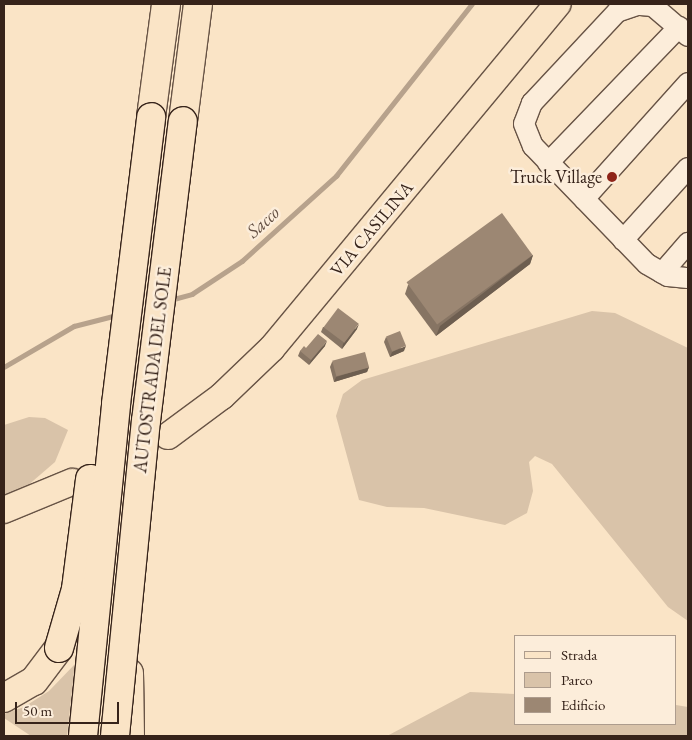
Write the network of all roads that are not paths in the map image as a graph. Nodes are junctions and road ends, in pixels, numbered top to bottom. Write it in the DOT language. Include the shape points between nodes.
graph roads {
  1 [pos="166,4"];
  2 [pos="198,4"];
  3 [pos="558,4"];
  4 [pos="684,31"];
  5 [pos="688,83"];
  6 [pos="548,163"];
  7 [pos="688,168"];
  8 [pos="584,199"];
  9 [pos="623,240"];
  10 [pos="688,243"];
  11 [pos="662,274"];
  12 [pos="688,278"];
  13 [pos="122,350"];
  14 [pos="168,436"];
  15 [pos="72,482"];
  16 [pos="4,510"];
  17 [pos="124,636"];
  18 [pos="4,698"];
  19 [pos="83,736"];
  20 [pos="115,736"];
  21 [pos="130,736"];
  1 -- 13 [label="highway, AUTOSTRADA DEL SOLE, bridge"];
  2 -- 17 [label="highway, AUTOSTRADA DEL SOLE, bridge"];
  3 -- 14 [label="main road, VIA CASILINA" via="272,348 222,396"];
  4 -- 6 [label="lane"];
  4 -- 6 [label="lane" via="649,5 629,7 607,20 527,112 526,135"];
  5 -- 8 [label="lane"];
  6 -- 8 [label="lane"];
  7 -- 9 [label="lane"];
  8 -- 9 [label="lane"];
  9 -- 11 [label="lane"];
  10 -- 11 [label="lane"];
  11 -- 12 [label="lane"];
  13 -- 18 [label="highway, bridge" via="100,409 76,589 59,648 34,681"];
  13 -- 19 [label="highway, AUTOSTRADA DEL SOLE, bridge"];
  15 -- 16 [label="main road"];
  17 -- 20 [label="highway, AUTOSTRADA DEL SOLE, bridge"];
  17 -- 21 [label="highway, bridge" via="132,702"];
}
